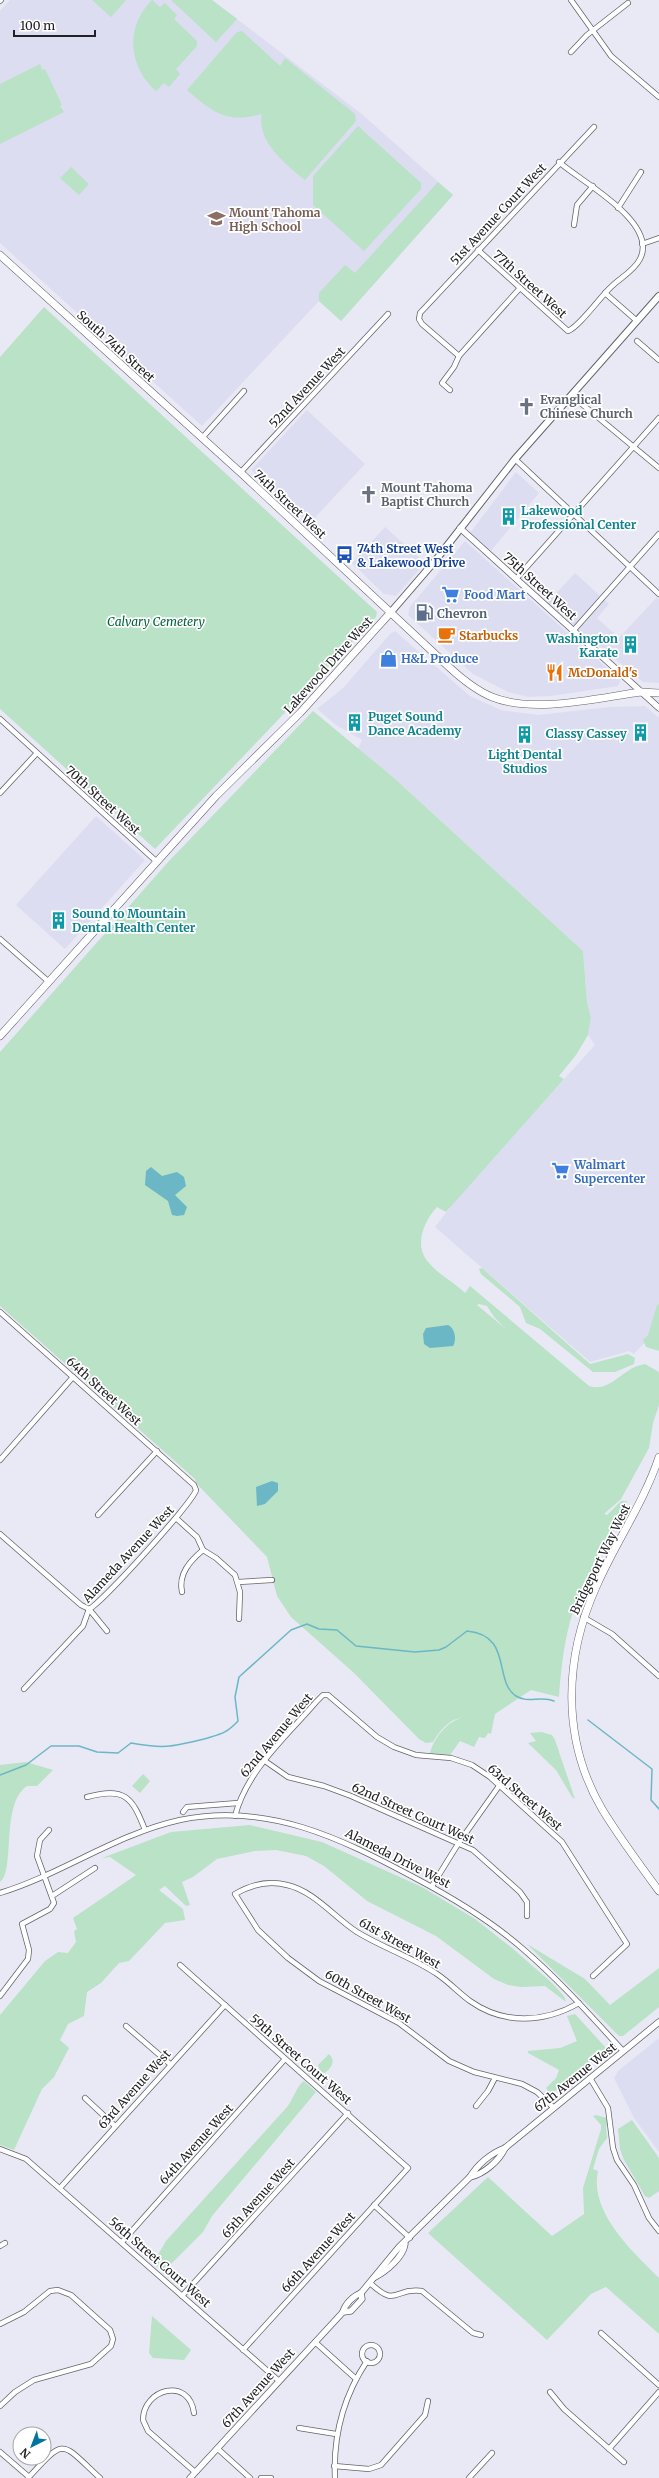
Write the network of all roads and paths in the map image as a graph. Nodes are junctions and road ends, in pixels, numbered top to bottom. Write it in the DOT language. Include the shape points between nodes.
graph roads {
  1 [pos="571,0"];
  2 [pos="628,3"];
  3 [pos="592,32"];
  4 [pos="571,52"];
  5 [pos="659,97"];
  6 [pos="594,127"];
  7 [pos="559,162"];
  8 [pos="641,172"];
  9 [pos="593,186"];
  10 [pos="618,208"];
  11 [pos="574,225"];
  12 [pos="659,238"];
  13 [pos="642,244"];
  14 [pos="478,250"];
  15 [pos="0,255"];
  16 [pos="520,288"];
  17 [pos="605,293"];
  18 [pos="659,296"];
  19 [pos="388,314"];
  20 [pos="637,321"];
  21 [pos="638,341"];
  22 [pos="458,356"];
  23 [pos="659,360"];
  24 [pos="450,390"];
  25 [pos="244,391"];
  26 [pos="571,395"];
  27 [pos="659,418"];
  28 [pos="202,438"];
  29 [pos="632,448"];
  30 [pos="218,452"];
  31 [pos="514,459"];
  32 [pos="659,468"];
  33 [pos="240,472"];
  34 [pos="574,514"];
  35 [pos="460,528"];
  36 [pos="659,534"];
  37 [pos="631,566"];
  38 [pos="516,579"];
  39 [pos="659,594"];
  40 [pos="391,612"];
  41 [pos="573,630"];
  42 [pos="641,692"];
  43 [pos="659,693"];
  44 [pos="659,708"];
  45 [pos="0,719"];
  46 [pos="37,752"];
  47 [pos="0,793"];
  48 [pos="156,862"];
  49 [pos="0,939"];
  50 [pos="50,982"];
  51 [pos="0,1036"];
  52 [pos="0,1312"];
  53 [pos="73,1377"];
  54 [pos="157,1451"];
  55 [pos="659,1457"];
  56 [pos="0,1460"];
  57 [pos="194,1485"];
  58 [pos="98,1515"];
  59 [pos="176,1518"];
  60 [pos="0,1534"];
  61 [pos="203,1550"];
  62 [pos="272,1580"];
  63 [pos="238,1582"];
  64 [pos="182,1592"];
  65 [pos="89,1610"];
  66 [pos="583,1617"];
  67 [pos="239,1619"];
  68 [pos="107,1632"];
  69 [pos="659,1676"];
  70 [pos="24,1689"];
  71 [pos="328,1694"];
  72 [pos="264,1761"];
  73 [pos="500,1786"];
  74 [pos="87,1796"];
  75 [pos="238,1804"];
  76 [pos="183,1812"];
  77 [pos="235,1816"];
  78 [pos="49,1830"];
  79 [pos="145,1830"];
  80 [pos="458,1844"];
  81 [pos="95,1868"];
  82 [pos="42,1877"];
  83 [pos="432,1886"];
  84 [pos="659,1891"];
  85 [pos="0,1893"];
  86 [pos="235,1894"];
  87 [pos="52,1896"];
  88 [pos="527,1916"];
  89 [pos="180,1965"];
  90 [pos="592,1976"];
  91 [pos="0,1996"];
  92 [pos="579,2003"];
  93 [pos="224,2005"];
  94 [pos="659,2022"];
  95 [pos="126,2026"];
  96 [pos="623,2051"];
  97 [pos="285,2059"];
  98 [pos="170,2064"];
  99 [pos="494,2078"];
  100 [pos="590,2078"];
  101 [pos="85,2098"];
  102 [pos="476,2106"];
  103 [pos="554,2108"];
  104 [pos="348,2113"];
  105 [pos="115,2126"];
  106 [pos="0,2149"];
  107 [pos="408,2168"];
  108 [pos="60,2188"];
  109 [pos="374,2206"];
  110 [pos="659,2231"];
  111 [pos="410,2238"];
  112 [pos="122,2242"];
  113 [pos="5,2243"];
  114 [pos="0,2246"];
  115 [pos="370,2282"];
  116 [pos="182,2296"];
  117 [pos="0,2324"];
  118 [pos="601,2333"];
  119 [pos="481,2335"];
  120 [pos="315,2342"];
  121 [pos="243,2350"];
  122 [pos="367,2361"];
  123 [pos="355,2378"];
  124 [pos="279,2381"];
  125 [pos="659,2385"];
  126 [pos="550,2392"];
  127 [pos="659,2392"];
  128 [pos="428,2401"];
  129 [pos="0,2406"];
  130 [pos="194,2413"];
  131 [pos="300,2428"];
  132 [pos="336,2434"];
  133 [pos="218,2449"];
  134 [pos="609,2449"];
  135 [pos="0,2452"];
  136 [pos="492,2453"];
  137 [pos="624,2462"];
  138 [pos="334,2466"];
  139 [pos="195,2472"];
  140 [pos="28,2478"];
  141 [pos="100,2478"];
  142 [pos="190,2478"];
  143 [pos="250,2478"];
  144 [pos="261,2478"];
  145 [pos="271,2478"];
  146 [pos="335,2478"];
  147 [pos="469,2478"];
  1 -- 3 [label="street"];
  2 -- 3 [label="street"];
  3 -- 4 [label="street"];
  3 -- 5 [label="street" via="611,56"];
  6 -- 7 [label="street, 51st Avenue Court West"];
  7 -- 9 [label="street"];
  7 -- 14 [label="street, 51st Avenue Court West" via="537,190"];
  8 -- 10 [label="street"];
  9 -- 10 [label="street"];
  9 -- 11 [label="street" via="578,205"];
  10 -- 13 [label="street" via="638,231"];
  12 -- 13 [label="street"];
  13 -- 17 [label="street" via="642,255 638,263"];
  14 -- 16 [label="street, 77th Street West"];
  14 -- 22 [label="street, 51st Avenue Court West" via="419,317 425,327"];
  15 -- 28 [label="main road, South 74th Street"];
  16 -- 17 [label="street, 77th Street West" via="564,329 570,330"];
  16 -- 22 [label="street"];
  17 -- 20 [label="street"];
  18 -- 20 [label="main road, Lakewood Drive West"];
  19 -- 33 [label="street, 52nd Avenue West"];
  20 -- 26 [label="main road, Lakewood Drive West"];
  21 -- 23 [label="street"];
  22 -- 24 [label="street" via="454,367 442,383"];
  25 -- 28 [label="street"];
  26 -- 29 [label="street"];
  26 -- 31 [label="main road, Lakewood Drive West"];
  27 -- 29 [label="street"];
  28 -- 30 [label="main road, South 74th Street"];
  29 -- 32 [label="street"];
  29 -- 34 [label="street"];
  30 -- 33 [label="main road, 74th Street West"];
  31 -- 34 [label="street"];
  31 -- 35 [label="main road, Lakewood Drive West"];
  33 -- 40 [label="main road, 74th Street West"];
  34 -- 37 [label="street"];
  34 -- 38 [label="street"];
  35 -- 38 [label="street, 75th Street West"];
  35 -- 40 [label="main road, Lakewood Drive West"];
  36 -- 37 [label="street"];
  37 -- 39 [label="street"];
  37 -- 41 [label="street"];
  38 -- 41 [label="street, 75th Street West"];
  40 -- 42 [label="main road, 74th Street West" via="464,680 493,697 530,704"];
  40 -- 48 [label="main road, Lakewood Drive West" via="319,693 216,796"];
  41 -- 42 [label="street, 75th Street West"];
  42 -- 43 [label="main road, 74th Street West"];
  42 -- 44 [label="street, 75th Street West"];
  45 -- 46 [label="street, 70th Street West"];
  46 -- 47 [label="street"];
  46 -- 48 [label="street, 70th Street West"];
  48 -- 50 [label="main road, Lakewood Drive West"];
  49 -- 50 [label="street"];
  50 -- 51 [label="main road, Lakewood Drive West"];
  52 -- 53 [label="street, 64th Street West"];
  53 -- 54 [label="street, 64th Street West"];
  53 -- 56 [label="street"];
  54 -- 57 [label="street, 64th Street West"];
  54 -- 58 [label="street"];
  55 -- 66 [label="main road, Bridgeport Way West" via="647,1488 597,1584"];
  57 -- 59 [label="street, Alameda Avenue West" via="194,1498"];
  59 -- 61 [label="street" via="197,1537"];
  59 -- 65 [label="street, Alameda Avenue West"];
  60 -- 65 [label="street"];
  61 -- 63 [label="street" via="232,1572"];
  61 -- 64 [label="street" via="184,1570"];
  62 -- 63 [label="street"];
  63 -- 67 [label="street" via="241,1601"];
  65 -- 68 [label="street"];
  65 -- 70 [label="street, Alameda Avenue West" via="82,1626"];
  66 -- 69 [label="street" via="612,1634"];
  66 -- 84 [label="main road, Bridgeport Way West" via="573,1658 571,1701 580,1755 601,1808"];
  71 -- 72 [label="street, 62nd Avenue West" via="316,1702"];
  71 -- 73 [label="street, 63rd Street West" via="394,1748 416,1755 443,1756 462,1761 482,1771"];
  72 -- 75 [label="street, 62nd Avenue West" via="245,1787"];
  72 -- 80 [label="street, 62nd Street Court West" via="288,1777 324,1786 375,1806"];
  73 -- 80 [label="street"];
  73 -- 90 [label="street, 63rd Street West" via="562,1842 627,1944"];
  74 -- 79 [label="street" via="107,1791 122,1796 135,1808"];
  75 -- 76 [label="street" via="187,1807"];
  75 -- 77 [label="street, 62nd Avenue West"];
  77 -- 79 [label="street, Alameda Drive West" via="192,1818"];
  77 -- 83 [label="street, Alameda Drive West" via="272,1820 333,1836"];
  78 -- 82 [label="street" via="40,1840 37,1856"];
  79 -- 82 [label="street, Alameda Drive West"];
  80 -- 83 [label="street"];
  80 -- 88 [label="street, 62nd Street Court West" via="473,1850 517,1889 526,1902"];
  81 -- 87 [label="street"];
  82 -- 85 [label="street, Alameda Drive West"];
  82 -- 87 [label="street"];
  83 -- 92 [label="street, Alameda Drive West" via="501,1931"];
  86 -- 92 [label="street, 61st Street West" via="262,1883 295,1887 358,1932 422,1965 470,2001 497,2014 517,2019 539,2018 557,2014"];
  86 -- 99 [label="street, 60th Street West" via="258,1930 303,1970 334,1990 399,2023 449,2061"];
  87 -- 91 [label="street" via="54,1903 50,1909 22,1924 29,1950 28,1959"];
  89 -- 93 [label="street, 59th Street Court West"];
  92 -- 96 [label="street, Alameda Drive West"];
  93 -- 97 [label="street, 59th Street Court West"];
  93 -- 98 [label="street, 63rd Avenue West"];
  94 -- 96 [label="street, 67th Avenue West"];
  95 -- 98 [label="street"];
  96 -- 100 [label="street, 67th Avenue West"];
  97 -- 104 [label="street, 59th Street Court West"];
  97 -- 112 [label="street, 64th Avenue West"];
  98 -- 105 [label="street, 63rd Avenue West"];
  99 -- 102 [label="street"];
  99 -- 103 [label="street, 60th Street West" via="530,2087"];
  100 -- 103 [label="street, 67th Avenue West"];
  100 -- 110 [label="street" via="608,2108 613,2148 618,2160 634,2185 649,2218"];
  101 -- 105 [label="street"];
  103 -- 111 [label="street, 67th Avenue West" via="478,2167"];
  104 -- 107 [label="street, 59th Street Court West"];
  104 -- 116 [label="street, 65th Avenue West"];
  105 -- 108 [label="street, 63rd Avenue West"];
  106 -- 108 [label="street, 56th Street Court West" via="26,2159"];
  107 -- 109 [label="street, 66th Avenue West"];
  108 -- 112 [label="street, 56th Street Court West"];
  109 -- 111 [label="street"];
  109 -- 121 [label="street, 66th Avenue West"];
  111 -- 115 [label="street, 67th Avenue West" via="405,2244 404,2251 384,2273"];
  112 -- 116 [label="street, 56th Street Court West"];
  113 -- 114 [label="street"];
  115 -- 119 [label="street" via="386,2296 413,2290 422,2291 473,2333"];
  115 -- 120 [label="street, 67th Avenue West"];
  116 -- 121 [label="street, 56th Street Court West"];
  117 -- 129 [label="street" via="24,2312 50,2291 61,2290 71,2295 110,2330 113,2339 111,2346 91,2364 34,2380 15,2392"];
  118 -- 125 [label="street"];
  120 -- 123 [label="street"];
  120 -- 124 [label="street, 67th Avenue West"];
  121 -- 124 [label="street, 56th Street Court West"];
  122 -- 123 [label="street"];
  123 -- 132 [label="street" via="343,2407"];
  124 -- 133 [label="street, 67th Avenue West"];
  126 -- 134 [label="street" via="564,2409"];
  127 -- 134 [label="street"];
  128 -- 138 [label="street" via="425,2415 381,2465 369,2469"];
  130 -- 139 [label="street" via="188,2399 177,2391 168,2389 159,2393 146,2406 143,2420 148,2431"];
  131 -- 132 [label="street"];
  132 -- 138 [label="street"];
  133 -- 139 [label="street, 67th Avenue West"];
  133 -- 143 [label="street"];
  134 -- 137 [label="street"];
  135 -- 140 [label="street"];
  136 -- 147 [label="street"];
  138 -- 146 [label="street"];
  139 -- 142 [label="street, 67th Avenue West"];
  140 -- 141 [label="street" via="52,2452 62,2448 70,2451"];
  144 -- 145 [label="street"];
}
